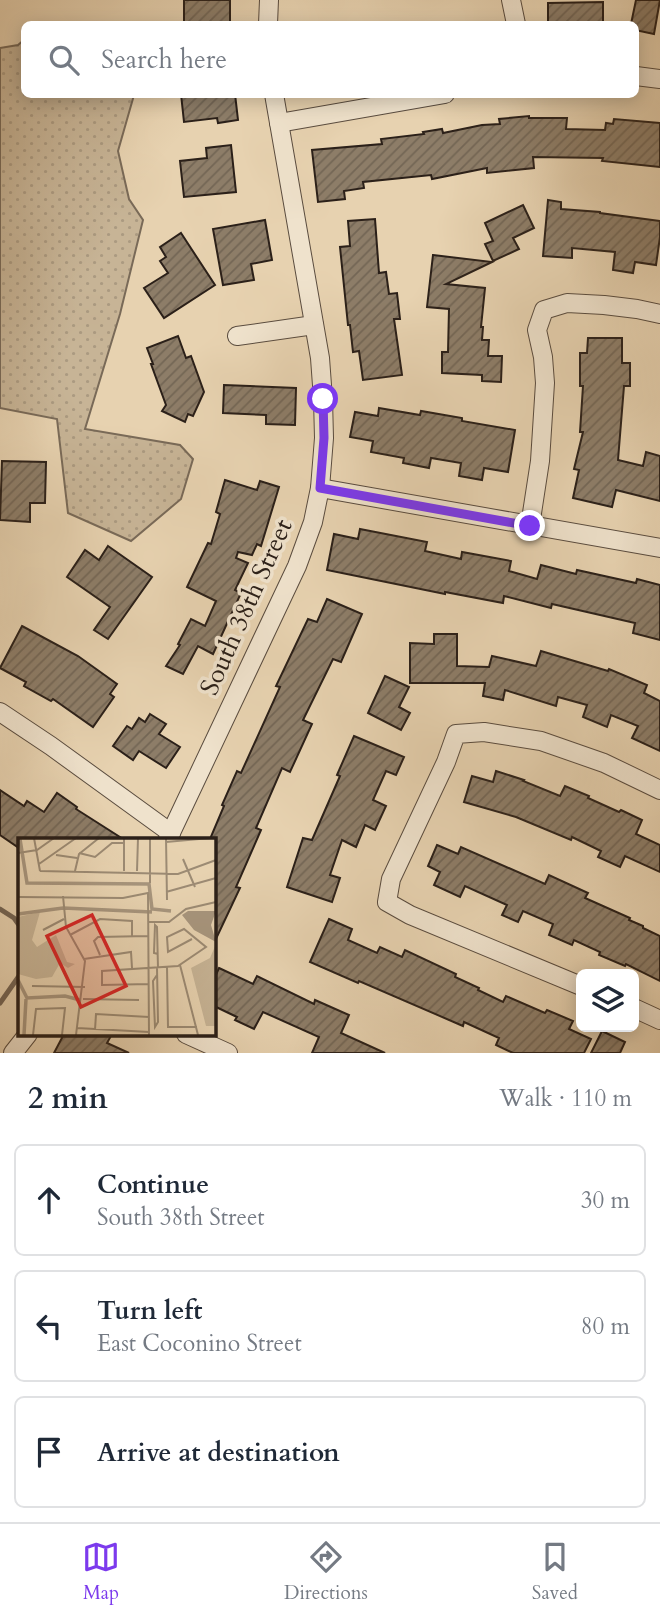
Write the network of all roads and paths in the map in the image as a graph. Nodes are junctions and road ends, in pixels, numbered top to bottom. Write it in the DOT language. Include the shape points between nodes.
graph roads {
  1 [pos="269,0"];
  2 [pos="511,0"];
  3 [pos="268,21"];
  4 [pos="515,21"];
  5 [pos="639,76"];
  6 [pos="660,79"];
  7 [pos="275,98"];
  8 [pos="422,98"];
  9 [pos="279,123"];
  10 [pos="660,314"];
  11 [pos="314,325"];
  12 [pos="237,336"];
  13 [pos="320,488"];
  14 [pos="530,526"];
  15 [pos="660,548"];
  16 [pos="0,712"];
  17 [pos="660,790"];
  18 [pos="170,836"];
  19 [pos="576,984"];
  20 [pos="639,1011"];
  21 [pos="660,1020"];
  22 [pos="26,1036"];
  23 [pos="190,1036"];
  24 [pos="13,1053"];
  25 [pos="228,1053"];
  1 -- 3 [label="street"];
  2 -- 4 [label="street"];
  5 -- 6 [label="street"];
  7 -- 9 [label="street, South 38th Street"];
  8 -- 9 [label="street"];
  9 -- 11 [label="street, South 38th Street"];
  10 -- 14 [label="street" via="567,303 544,310 537,330 545,383 540,461"];
  11 -- 12 [label="street"];
  11 -- 13 [label="street, South 38th Street" via="323,399"];
  13 -- 14 [label="street"];
  13 -- 18 [label="street, South 38th Street" via="297,566"];
  14 -- 15 [label="street"];
  16 -- 18 [label="street"];
  17 -- 19 [label="street" via="604,763 541,741 484,732 456,734 391,879 387,902"];
  20 -- 21 [label="street"];
  22 -- 24 [label="street"];
  23 -- 25 [label="street"];
}
